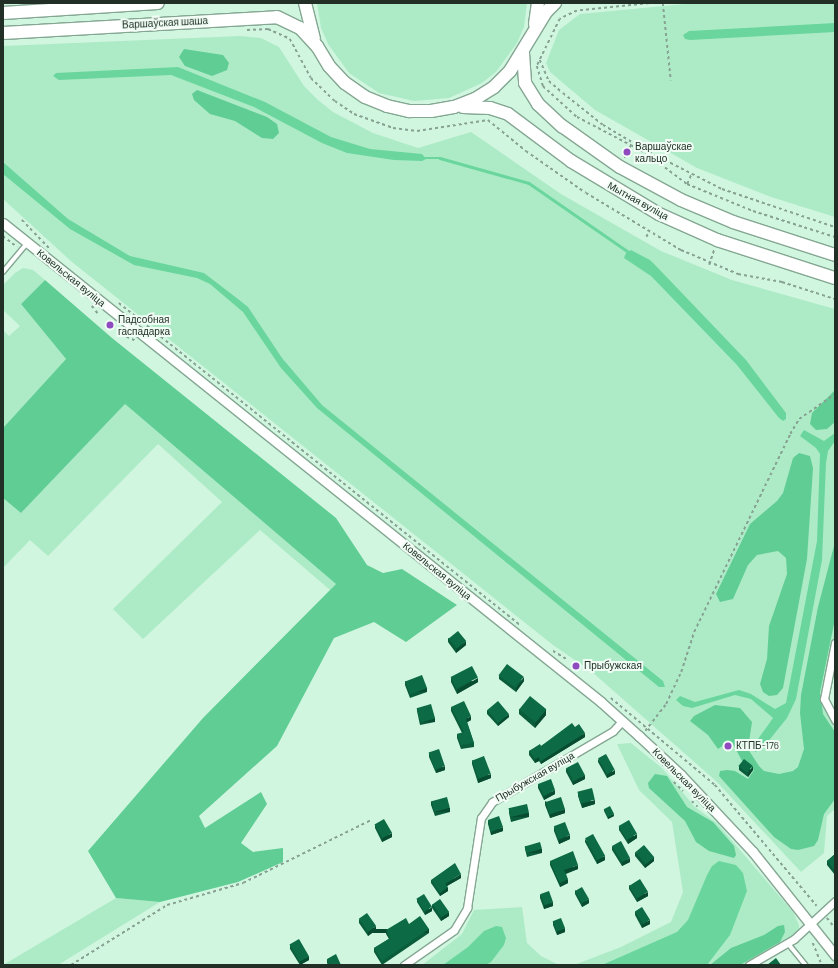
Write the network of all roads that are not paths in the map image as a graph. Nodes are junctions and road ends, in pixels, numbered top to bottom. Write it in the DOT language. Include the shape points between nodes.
graph roads {
  1 [pos="158,3"];
  2 [pos="306,3"];
  3 [pos="538,3"];
  4 [pos="555,3"];
  5 [pos="3,13"];
  6 [pos="533,32"];
  7 [pos="3,33"];
  8 [pos="317,46"];
  9 [pos="523,53"];
  10 [pos="454,107"];
  11 [pos="3,223"];
  12 [pos="27,243"];
  13 [pos="835,255"];
  14 [pos="3,272"];
  15 [pos="835,278"];
  16 [pos="835,643"];
  17 [pos="835,720"];
  18 [pos="622,721"];
  19 [pos="835,901"];
  20 [pos="808,926"];
  21 [pos="787,942"];
  22 [pos="835,955"];
  23 [pos="404,965"];
  24 [pos="749,965"];
  25 [pos="806,965"];
  1 -- 5 [label="highway, Варшаўская шаша"];
  2 -- 8 [label="highway, Варшаўская шаша" via="309,26"];
  3 -- 6 [label="highway, Варшаўская шаша"];
  4 -- 6 [label="highway, Варшаўская шаша"];
  6 -- 9 [label="highway, Варшаўская шаша"];
  7 -- 8 [label="highway, Варшаўская шаша" via="277,18 300,28"];
  8 -- 10 [label="highway, Варшаўская шаша" via="340,77 365,97 409,111"];
  9 -- 10 [label="highway, Варшаўская шаша" via="494,87 475,99"];
  9 -- 13 [label="highway" via="525,83 538,104 562,126 620,167 681,200 733,222"];
  10 -- 15 [label="highway, Мытная вуліца" via="490,108 508,114 572,161 659,214 717,240"];
  11 -- 12 [label="main road, Ковельская вуліца"];
  12 -- 14 [label="lane"];
  12 -- 18 [label="main road, Ковельская вуліца"];
  16 -- 17 [label="street" via="824,699"];
  18 -- 20 [label="main road, Ковельская вуліца" via="681,775 748,846"];
  18 -- 23 [label="street, Прыбужская вуліца" via="613,732 492,802 481,818 467,908 454,930"];
  19 -- 20 [label="street"];
  20 -- 21 [label="street"];
  20 -- 22 [label="main road, Ковельская вуліца"];
  21 -- 24 [label="street"];
  21 -- 25 [label="lane"];
}
